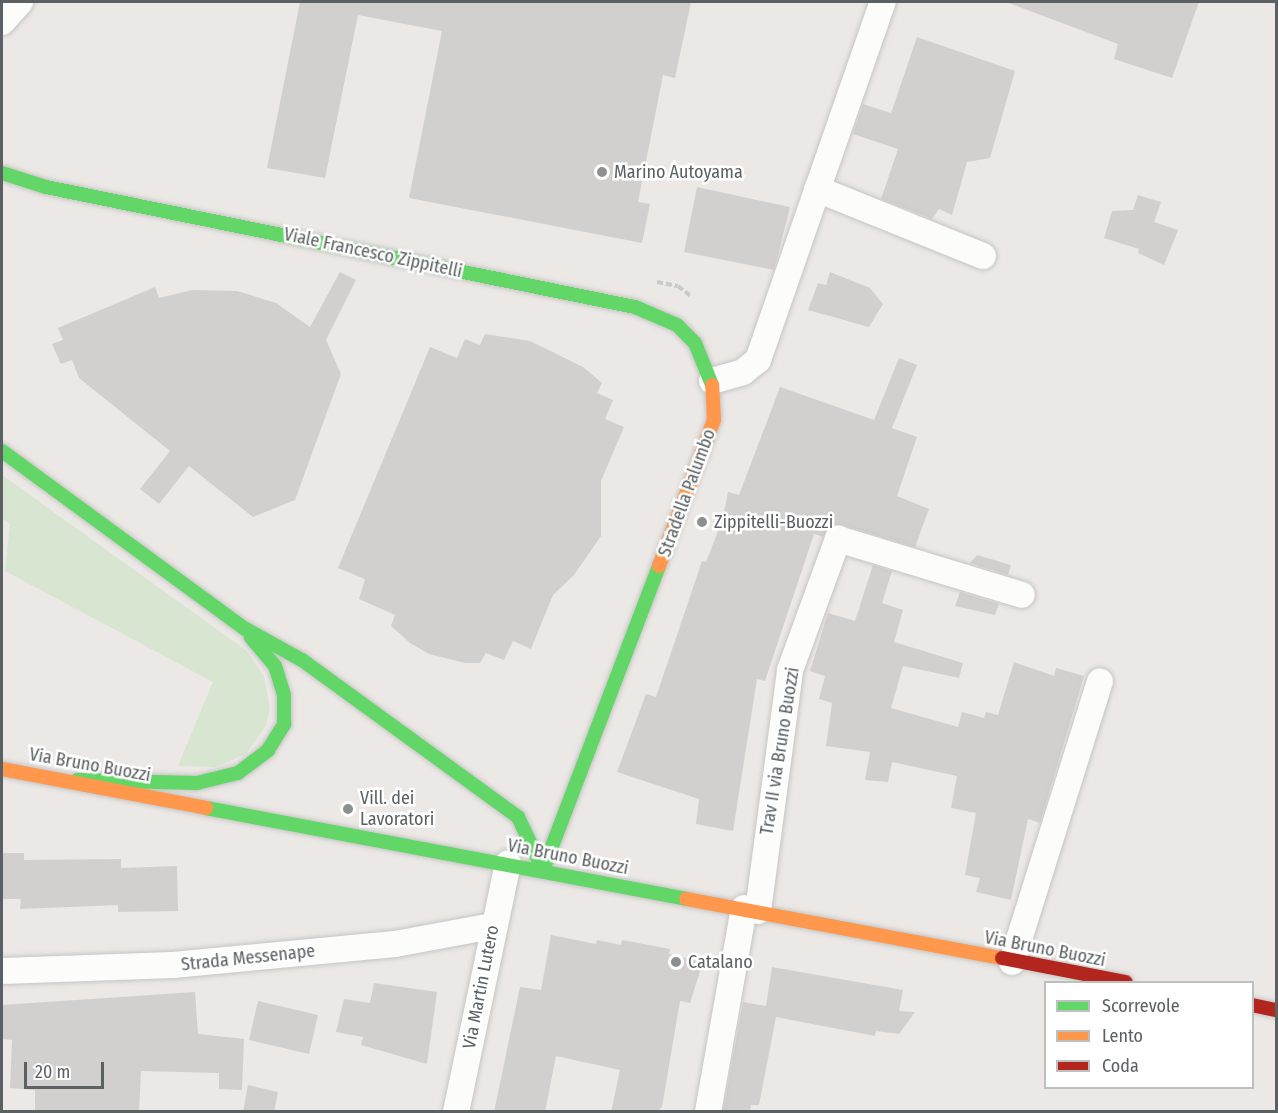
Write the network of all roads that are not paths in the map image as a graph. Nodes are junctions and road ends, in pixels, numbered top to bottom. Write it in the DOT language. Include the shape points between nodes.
graph roads {
  1 [pos="20,2"];
  2 [pos="883,2"];
  3 [pos="2,22"];
  4 [pos="2,173"];
  5 [pos="817,189"];
  6 [pos="983,256"];
  7 [pos="712,381"];
  8 [pos="2,451"];
  9 [pos="1022,595"];
  10 [pos="244,628"];
  11 [pos="1100,681"];
  12 [pos="2,769"];
  13 [pos="77,780"];
  14 [pos="508,863"];
  15 [pos="543,870"];
  16 [pos="751,909"];
  17 [pos="492,926"];
  18 [pos="1017,963"];
  19 [pos="2,971"];
  20 [pos="1120,981"];
  21 [pos="1254,1005"];
  22 [pos="1276,1010"];
  23 [pos="456,1112"];
  24 [pos="708,1112"];
  1 -- 3 [label="street"];
  2 -- 5 [label="street"];
  4 -- 7 [label="main road, Viale Francesco Zippitelli" via="46,187 656,313 677,324 695,343"];
  5 -- 6 [label="street"];
  5 -- 7 [label="street" via="758,360 743,372"];
  7 -- 15 [label="main road, Stradella Palumbo" via="714,420 702,457"];
  8 -- 10 [label="main road"];
  9 -- 16 [label="street, Trav II via Bruno Buozzi" via="838,539 790,670"];
  10 -- 13 [label="main road" via="276,666 284,695 285,724 268,750 238,772 197,783"];
  10 -- 15 [label="main road" via="302,660 518,817"];
  11 -- 18 [label="street"];
  12 -- 13 [label="main road, Via Bruno Buozzi"];
  13 -- 14 [label="main road, Via Bruno Buozzi"];
  14 -- 15 [label="main road, Via Bruno Buozzi"];
  14 -- 17 [label="street, Via Martin Lutero"];
  15 -- 16 [label="main road, Via Bruno Buozzi"];
  16 -- 18 [label="main road, Via Bruno Buozzi"];
  16 -- 24 [label="street"];
  17 -- 19 [label="street, Strada Messenape" via="395,944 172,966"];
  17 -- 23 [label="street, Via Martin Lutero"];
  18 -- 20 [label="main road, Via Bruno Buozzi"];
  21 -- 22 [label="main road"];
}
